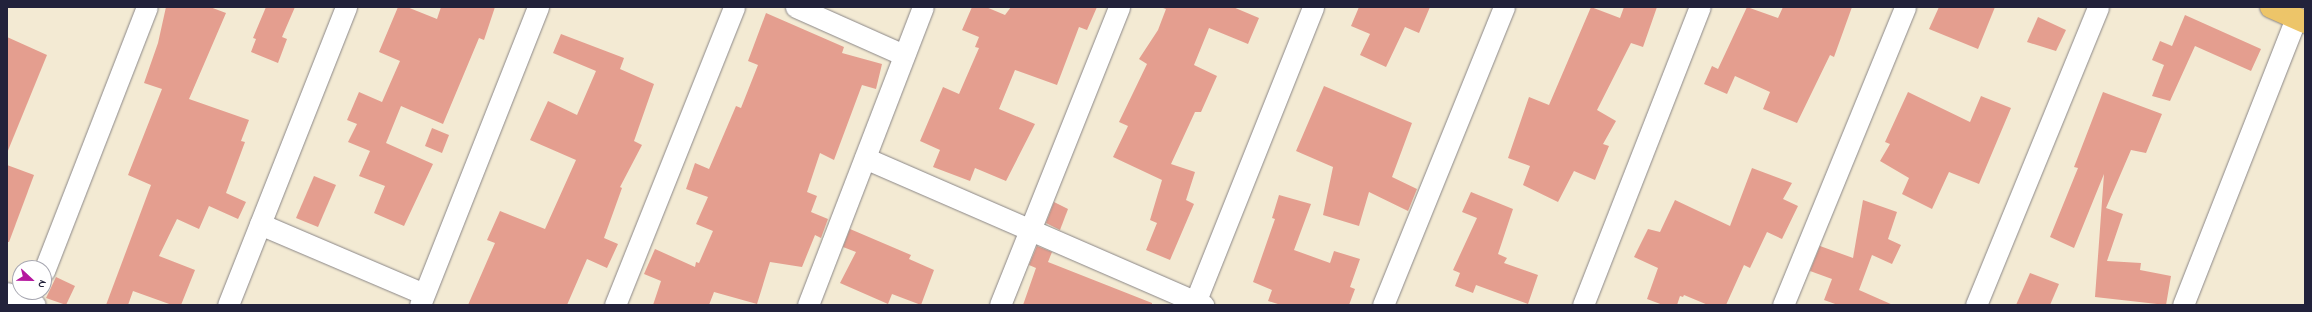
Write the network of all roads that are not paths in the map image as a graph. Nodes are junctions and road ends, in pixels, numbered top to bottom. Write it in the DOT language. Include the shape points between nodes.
graph roads {
  1 [pos="148,7"];
  2 [pos="346,7"];
  3 [pos="734,7"];
  4 [pos="796,7"];
  5 [pos="923,7"];
  6 [pos="1119,7"];
  7 [pos="1313,7"];
  8 [pos="1504,7"];
  9 [pos="1700,7"];
  10 [pos="1905,7"];
  11 [pos="2098,7"];
  12 [pos="2271,7"];
  13 [pos="532,9"];
  14 [pos="2301,20"];
  15 [pos="904,55"];
  16 [pos="865,158"];
  17 [pos="260,224"];
  18 [pos="1030,229"];
  19 [pos="49,260"];
  20 [pos="7,293"];
  21 [pos="422,300"];
  22 [pos="33,301"];
  23 [pos="1197,304"];
  24 [pos="228,305"];
  25 [pos="615,305"];
  26 [pos="808,305"];
  27 [pos="1000,305"];
  28 [pos="1383,305"];
  29 [pos="1583,305"];
  30 [pos="1783,305"];
  31 [pos="1976,305"];
  32 [pos="2183,305"];
  1 -- 19 [label="street"];
  2 -- 17 [label="street"];
  3 -- 25 [label="street"];
  4 -- 15 [label="street"];
  5 -- 15 [label="street"];
  6 -- 18 [label="street"];
  7 -- 23 [label="street"];
  8 -- 28 [label="street"];
  9 -- 29 [label="street"];
  10 -- 30 [label="street"];
  11 -- 31 [label="street"];
  12 -- 14 [label="highway"];
  13 -- 21 [label="street"];
  14 -- 32 [label="street"];
  15 -- 16 [label="street"];
  16 -- 18 [label="street"];
  16 -- 26 [label="street"];
  17 -- 21 [label="street"];
  17 -- 24 [label="street"];
  18 -- 23 [label="street"];
  18 -- 27 [label="street"];
  20 -- 22 [label="street"];
}
